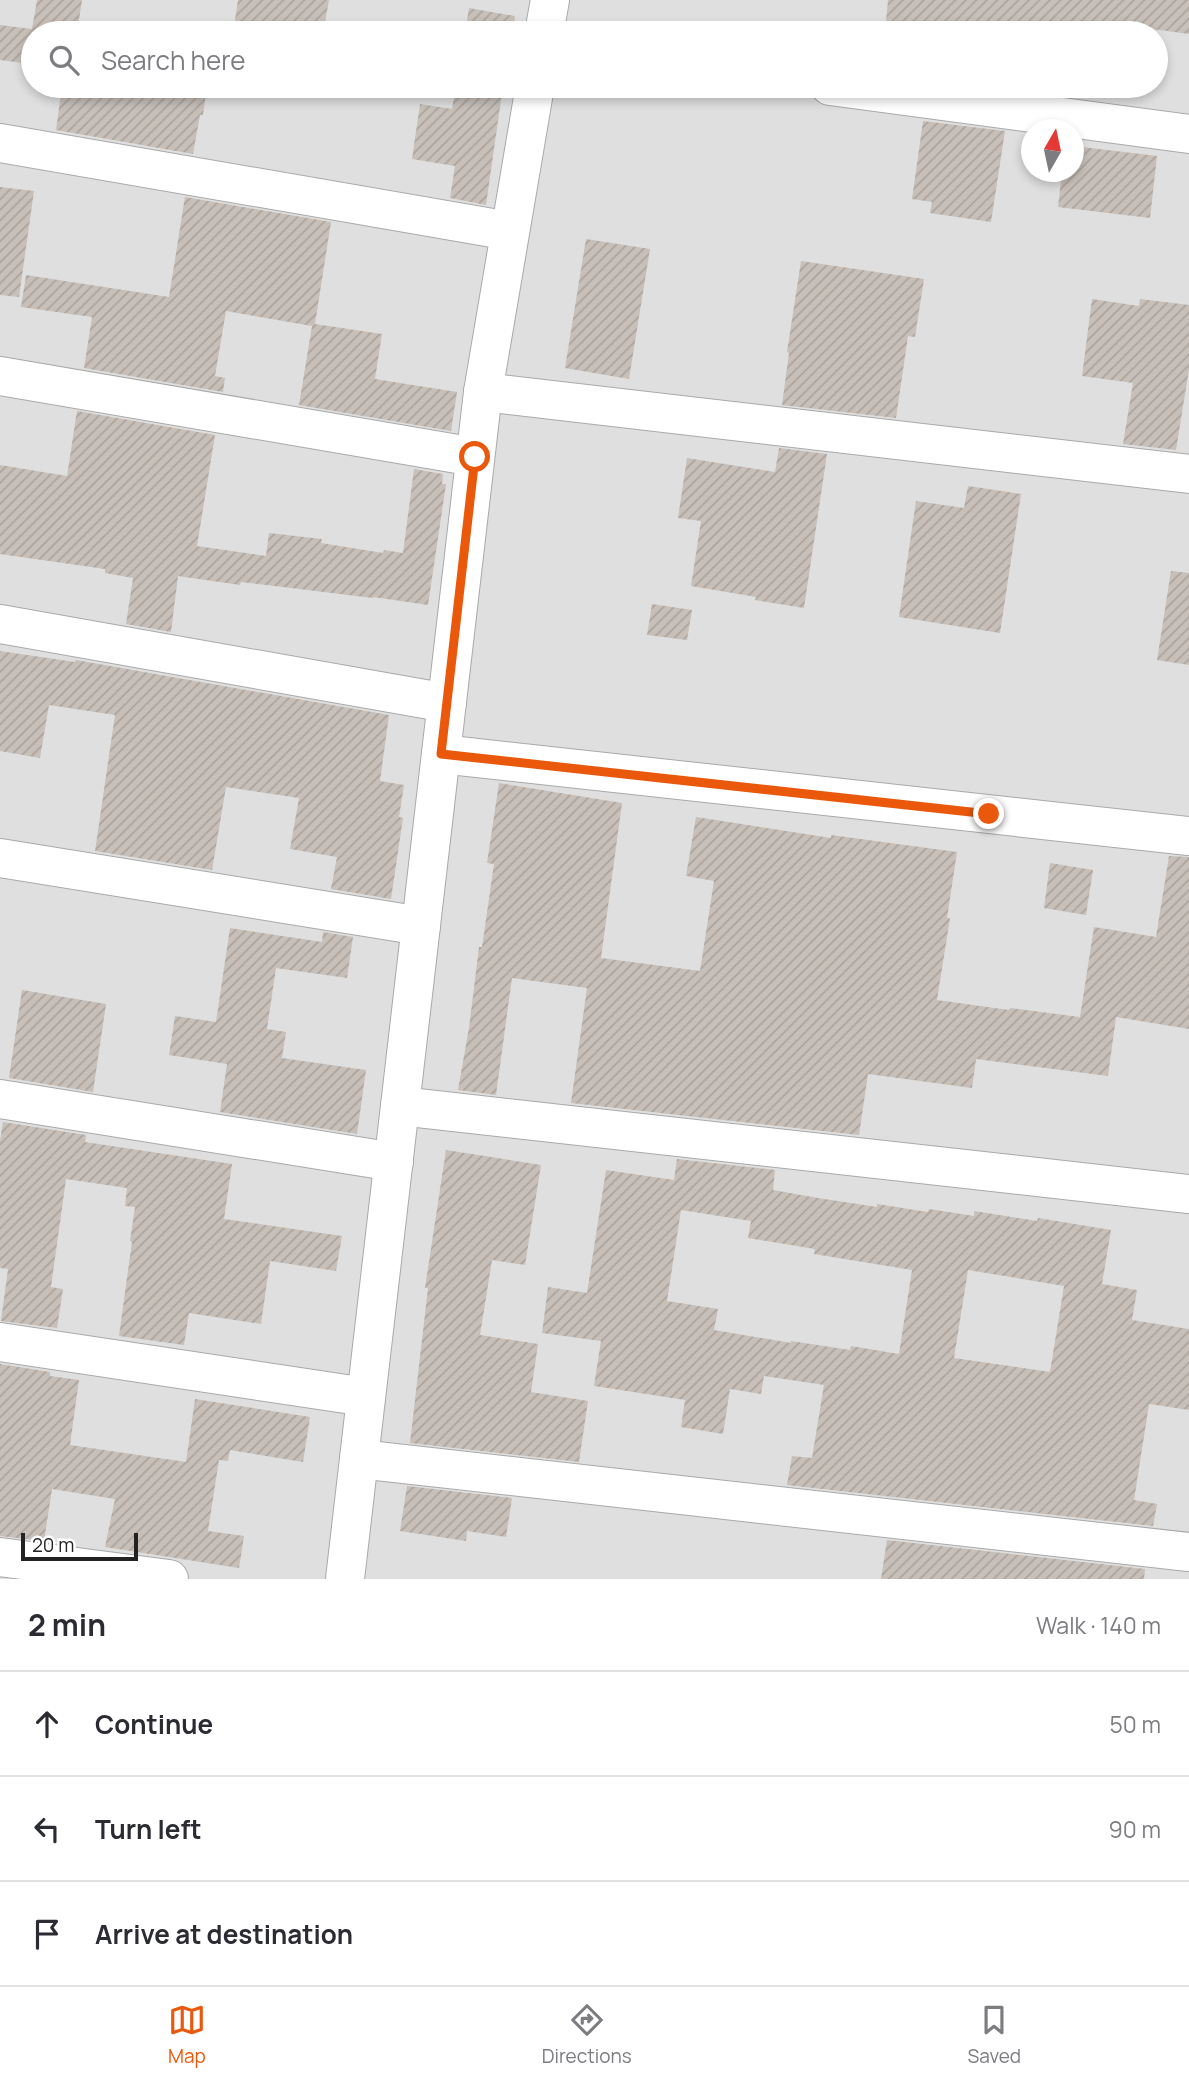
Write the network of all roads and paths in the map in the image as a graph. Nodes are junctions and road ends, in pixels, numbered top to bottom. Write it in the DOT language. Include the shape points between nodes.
graph roads {
  1 [pos="550,0"];
  2 [pos="546,21"];
  3 [pos="533,98"];
  4 [pos="920,98"];
  5 [pos="1189,134"];
  6 [pos="0,143"];
  7 [pos="510,231"];
  8 [pos="0,376"];
  9 [pos="482,392"];
  10 [pos="475,457"];
  11 [pos="1189,474"];
  12 [pos="0,624"];
  13 [pos="447,703"];
  14 [pos="441,754"];
  15 [pos="1189,836"];
  16 [pos="0,859"];
  17 [pos="421,926"];
  18 [pos="0,1099"];
  19 [pos="400,1106"];
  20 [pos="394,1162"];
  21 [pos="1189,1194"];
  22 [pos="0,1342"];
  23 [pos="366,1397"];
  24 [pos="359,1459"];
  25 [pos="1189,1552"];
  26 [pos="0,1557"];
  27 [pos="169,1579"];
  28 [pos="345,1579"];
  1 -- 2 [label="street"];
  3 -- 7 [label="street"];
  4 -- 5 [label="street"];
  6 -- 7 [label="street"];
  7 -- 9 [label="street"];
  8 -- 10 [label="street"];
  9 -- 10 [label="street"];
  9 -- 11 [label="street"];
  10 -- 13 [label="street"];
  12 -- 13 [label="street"];
  13 -- 14 [label="street"];
  14 -- 15 [label="street"];
  14 -- 17 [label="street"];
  16 -- 17 [label="street"];
  17 -- 19 [label="street"];
  18 -- 20 [label="street"];
  19 -- 20 [label="street"];
  19 -- 21 [label="street"];
  20 -- 23 [label="street"];
  22 -- 23 [label="street"];
  23 -- 24 [label="street"];
  24 -- 25 [label="street"];
  24 -- 28 [label="street"];
  26 -- 27 [label="street"];
}
